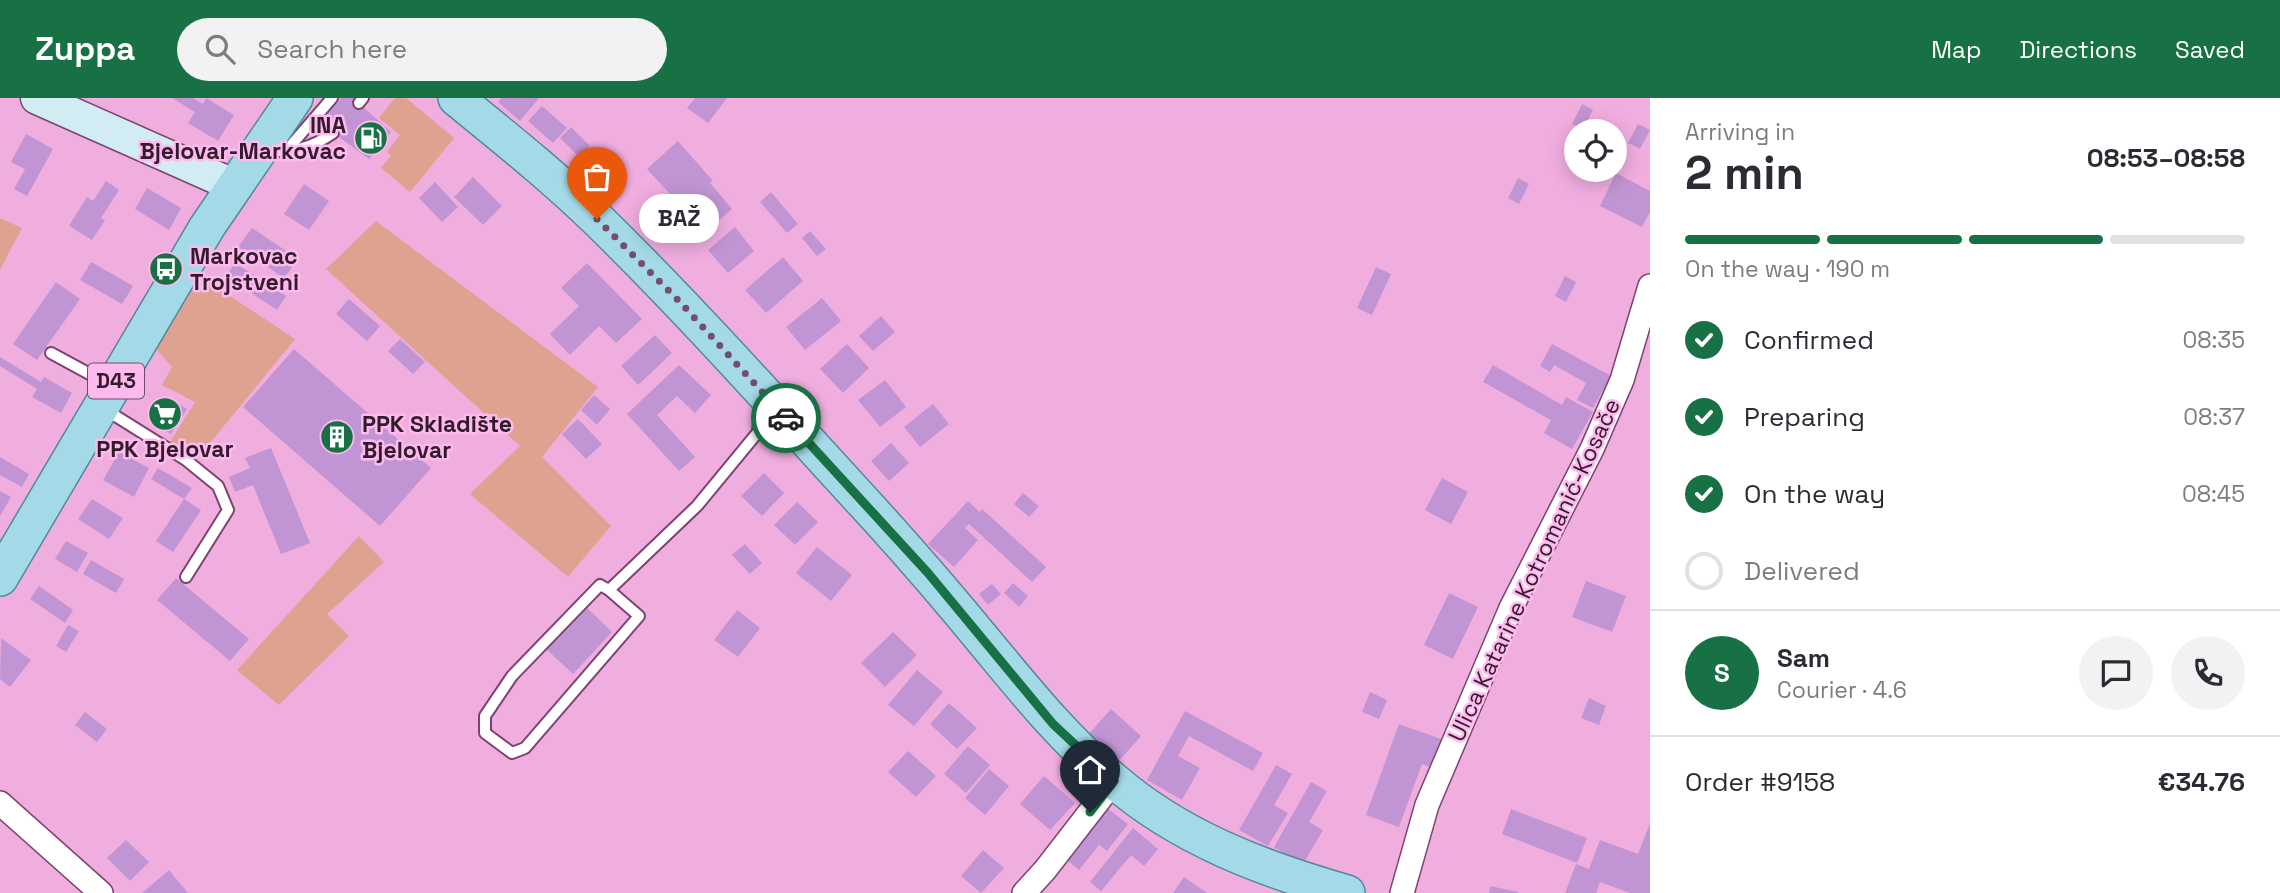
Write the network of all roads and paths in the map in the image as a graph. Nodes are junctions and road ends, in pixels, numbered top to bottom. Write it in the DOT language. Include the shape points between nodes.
graph roads {
  1 [pos="37,98"];
  2 [pos="295,98"];
  3 [pos="332,98"];
  4 [pos="456,98"];
  5 [pos="333,133"];
  6 [pos="274,148"];
  7 [pos="233,185"];
  8 [pos="1650,286"];
  9 [pos="51,353"];
  10 [pos="762,392"];
  11 [pos="107,396"];
  12 [pos="186,577"];
  13 [pos="0,578"];
  14 [pos="610,590"];
  15 [pos="1114,781"];
  16 [pos="0,803"];
  17 [pos="101,893"];
  18 [pos="1024,893"];
  19 [pos="1347,893"];
  20 [pos="1402,893"];
  1 -- 7 [label="main road"];
  2 -- 6 [label="main road, D43"];
  3 -- 6 [label="lane"];
  4 -- 10 [label="main road" via="597,219"];
  5 -- 6 [label="lane" via="320,142"];
  6 -- 7 [label="main road, D43"];
  7 -- 11 [label="main road, D43"];
  8 -- 20 [label="street, Ulica Katarine Kotromanić-Kosače" via="1622,380 1592,450 1511,608 1427,804"];
  9 -- 11 [label="lane"];
  10 -- 14 [label="lane" via="758,432 698,506"];
  10 -- 15 [label="main road" via="928,573 1053,724"];
  11 -- 12 [label="lane" via="218,486 228,510"];
  11 -- 13 [label="main road, D43"];
  14 -- 14 [label="lane" via="639,616 525,748 512,753 485,733 485,716 512,676 600,585"];
  15 -- 18 [label="street"];
  15 -- 19 [label="main road" via="1174,824 1229,853"];
  16 -- 17 [label="street"];
}
